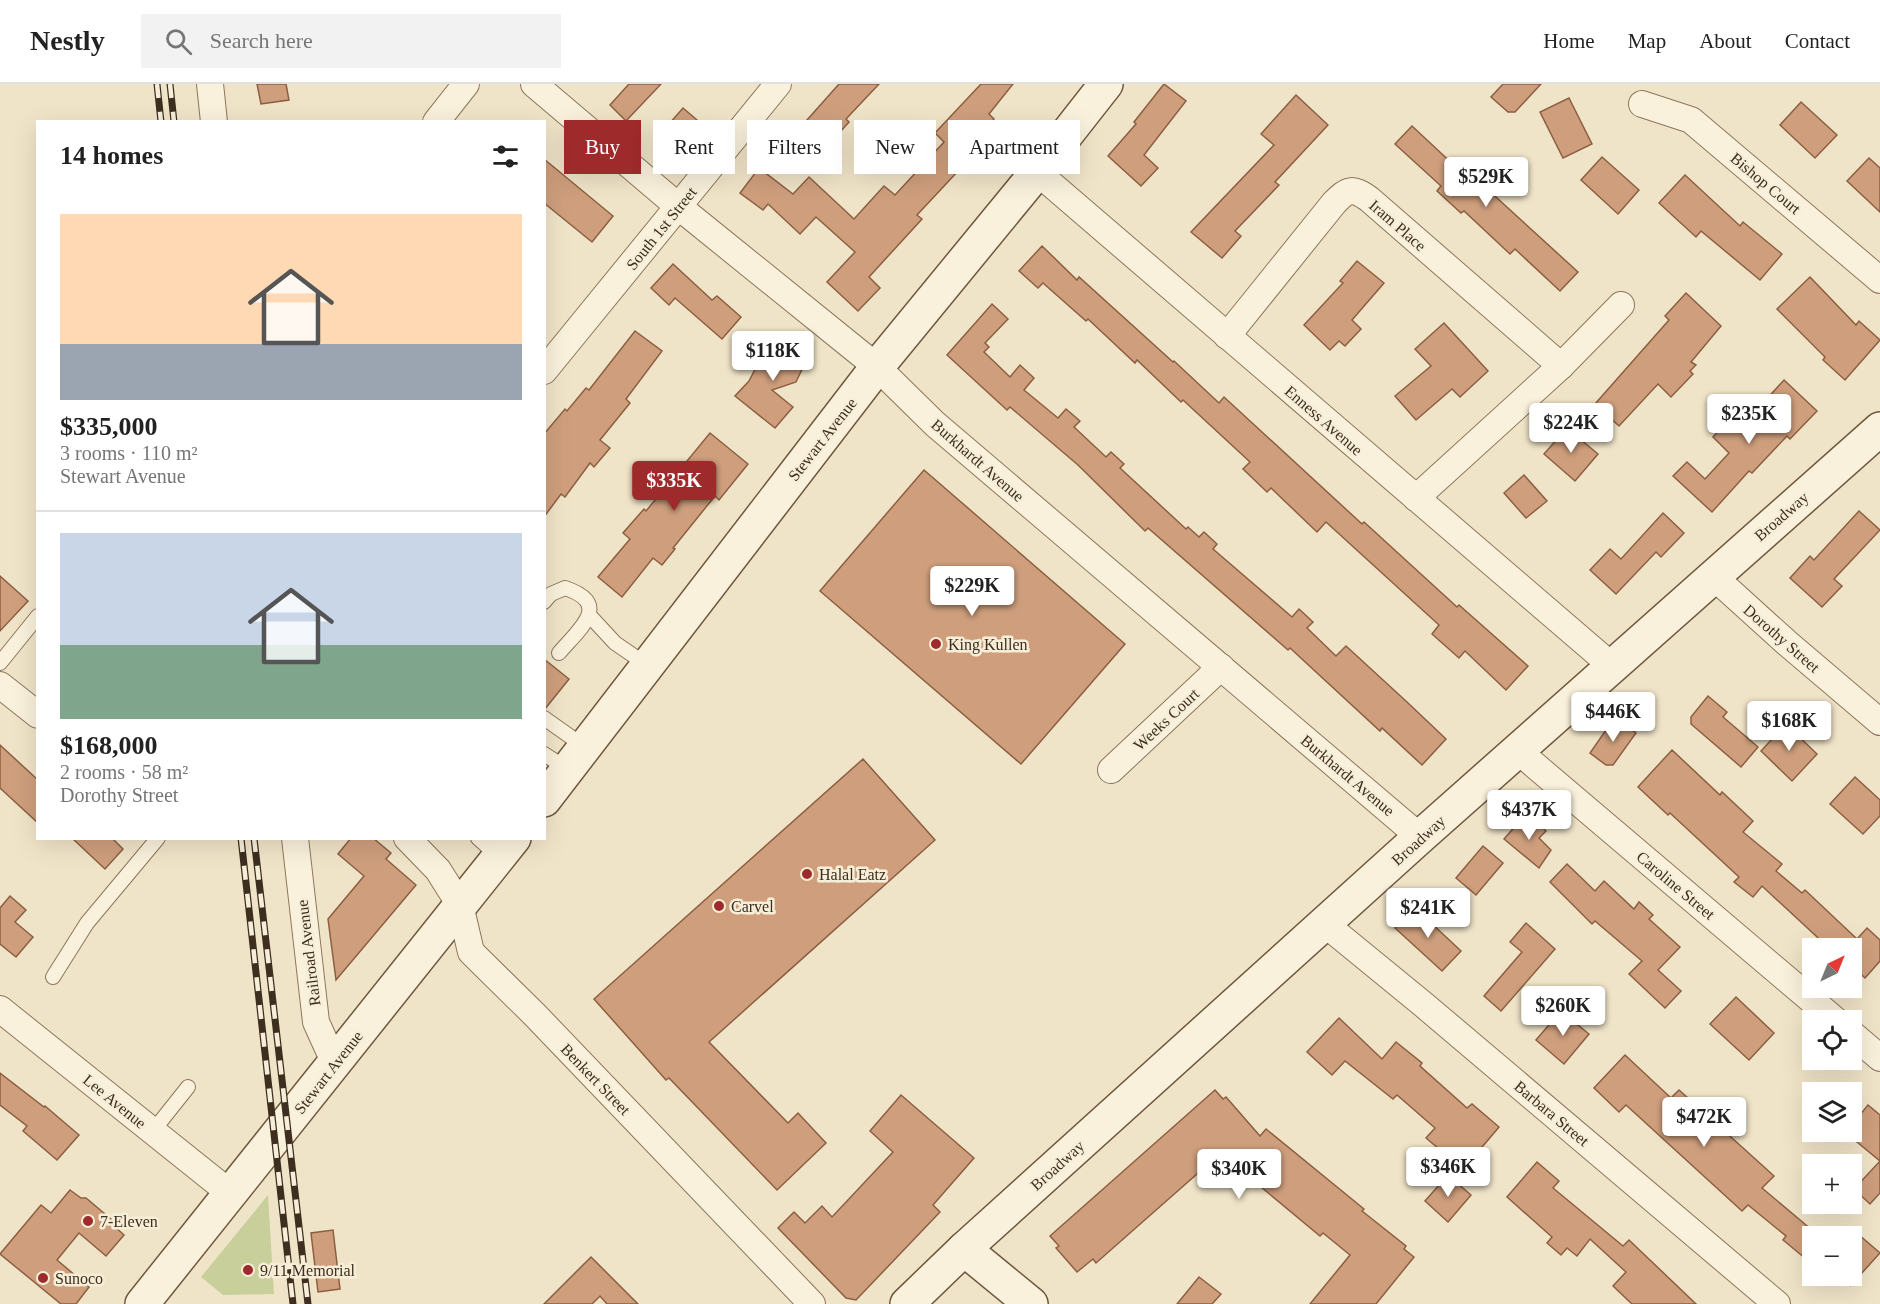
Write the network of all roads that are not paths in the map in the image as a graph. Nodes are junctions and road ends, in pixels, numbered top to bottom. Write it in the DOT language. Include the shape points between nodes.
graph roads {
  1 [pos="210,84"];
  2 [pos="466,84"];
  3 [pos="534,84"];
  4 [pos="778,84"];
  5 [pos="1106,84"];
  6 [pos="1642,104"];
  7 [pos="214,120"];
  8 [pos="438,120"];
  9 [pos="1078,120"];
  10 [pos="1035,174"];
  11 [pos="1039,174"];
  12 [pos="679,207"];
  13 [pos="1880,280"];
  14 [pos="1621,305"];
  15 [pos="1227,336"];
  16 [pos="1562,366"];
  17 [pos="877,367"];
  18 [pos="546,369"];
  19 [pos="1880,429"];
  20 [pos="1416,498"];
  21 [pos="1713,576"];
  22 [pos="546,599"];
  23 [pos="590,616"];
  24 [pos="36,618"];
  25 [pos="559,654"];
  26 [pos="0,663"];
  27 [pos="647,665"];
  28 [pos="1611,666"];
  29 [pos="1221,667"];
  30 [pos="0,685"];
  31 [pos="36,713"];
  32 [pos="546,720"];
  33 [pos="1880,722"];
  34 [pos="1518,751"];
  35 [pos="566,757"];
  36 [pos="1111,770"];
  37 [pos="546,796"];
  38 [pos="1420,837"];
  39 [pos="156,840"];
  40 [pos="295,840"];
  41 [pos="409,840"];
  42 [pos="497,845"];
  43 [pos="460,905"];
  44 [pos="1325,924"];
  45 [pos="53,977"];
  46 [pos="0,1009"];
  47 [pos="1823,1010"];
  48 [pos="1862,1043"];
  49 [pos="1880,1058"];
  50 [pos="335,1064"];
  51 [pos="188,1087"];
  52 [pos="153,1131"];
  53 [pos="230,1193"];
  54 [pos="964,1249"];
  55 [pos="142,1304"];
  56 [pos="812,1304"];
  57 [pos="907,1304"];
  58 [pos="1031,1304"];
  59 [pos="1777,1304"];
  1 -- 7 [label="street"];
  2 -- 8 [label="street"];
  3 -- 12 [label="street, Burkhardt Avenue"];
  4 -- 12 [label="street, South 1st Street"];
  5 -- 9 [label="main road, Stewart Avenue"];
  6 -- 13 [label="street, Bishop Court" via="1691,120"];
  10 -- 17 [label="main road, Stewart Avenue"];
  11 -- 15 [label="street, Enness Avenue"];
  12 -- 17 [label="street, Burkhardt Avenue"];
  12 -- 18 [label="street, South 1st Street"];
  14 -- 16 [label="street"];
  15 -- 16 [label="street, Iram Place" via="1334,203 1350,190 1369,199"];
  15 -- 20 [label="street, Enness Avenue"];
  16 -- 20 [label="street"];
  17 -- 27 [label="main road, Stewart Avenue"];
  17 -- 29 [label="street, Burkhardt Avenue" via="935,424"];
  19 -- 21 [label="main road, Broadway"];
  20 -- 28 [label="street, Enness Avenue"];
  21 -- 28 [label="main road, Broadway"];
  21 -- 33 [label="street, Dorothy Street"];
  22 -- 23 [label="lane" via="565,588 582,594 590,604"];
  23 -- 25 [label="lane"];
  23 -- 27 [label="lane" via="615,643"];
  24 -- 26 [label="lane"];
  27 -- 35 [label="main road, Stewart Avenue"];
  28 -- 34 [label="main road, Broadway"];
  29 -- 36 [label="street, Weeks Court"];
  29 -- 38 [label="street, Burkhardt Avenue"];
  30 -- 31 [label="street"];
  32 -- 35 [label="lane"];
  34 -- 38 [label="main road, Broadway"];
  34 -- 47 [label="street, Caroline Street"];
  35 -- 37 [label="main road, Stewart Avenue"];
  38 -- 44 [label="main road, Broadway"];
  39 -- 45 [label="lane" via="87,923"];
  40 -- 50 [label="street, Railroad Avenue" via="316,1022"];
  41 -- 43 [label="street, Benkert Street" via="438,870"];
  42 -- 43 [label="main road, Stewart Avenue"];
  43 -- 50 [label="main road, Stewart Avenue"];
  43 -- 56 [label="street, Benkert Street" via="471,952"];
  44 -- 54 [label="main road, Broadway"];
  44 -- 59 [label="street, Barbara Street"];
  46 -- 52 [label="street, Lee Avenue"];
  48 -- 49 [label="street"];
  50 -- 53 [label="main road, Stewart Avenue"];
  51 -- 52 [label="lane"];
  52 -- 53 [label="street, Lee Avenue"];
  53 -- 55 [label="main road, Stewart Avenue"];
  54 -- 57 [label="main road, Broadway"];
  54 -- 58 [label="main road"];
}
